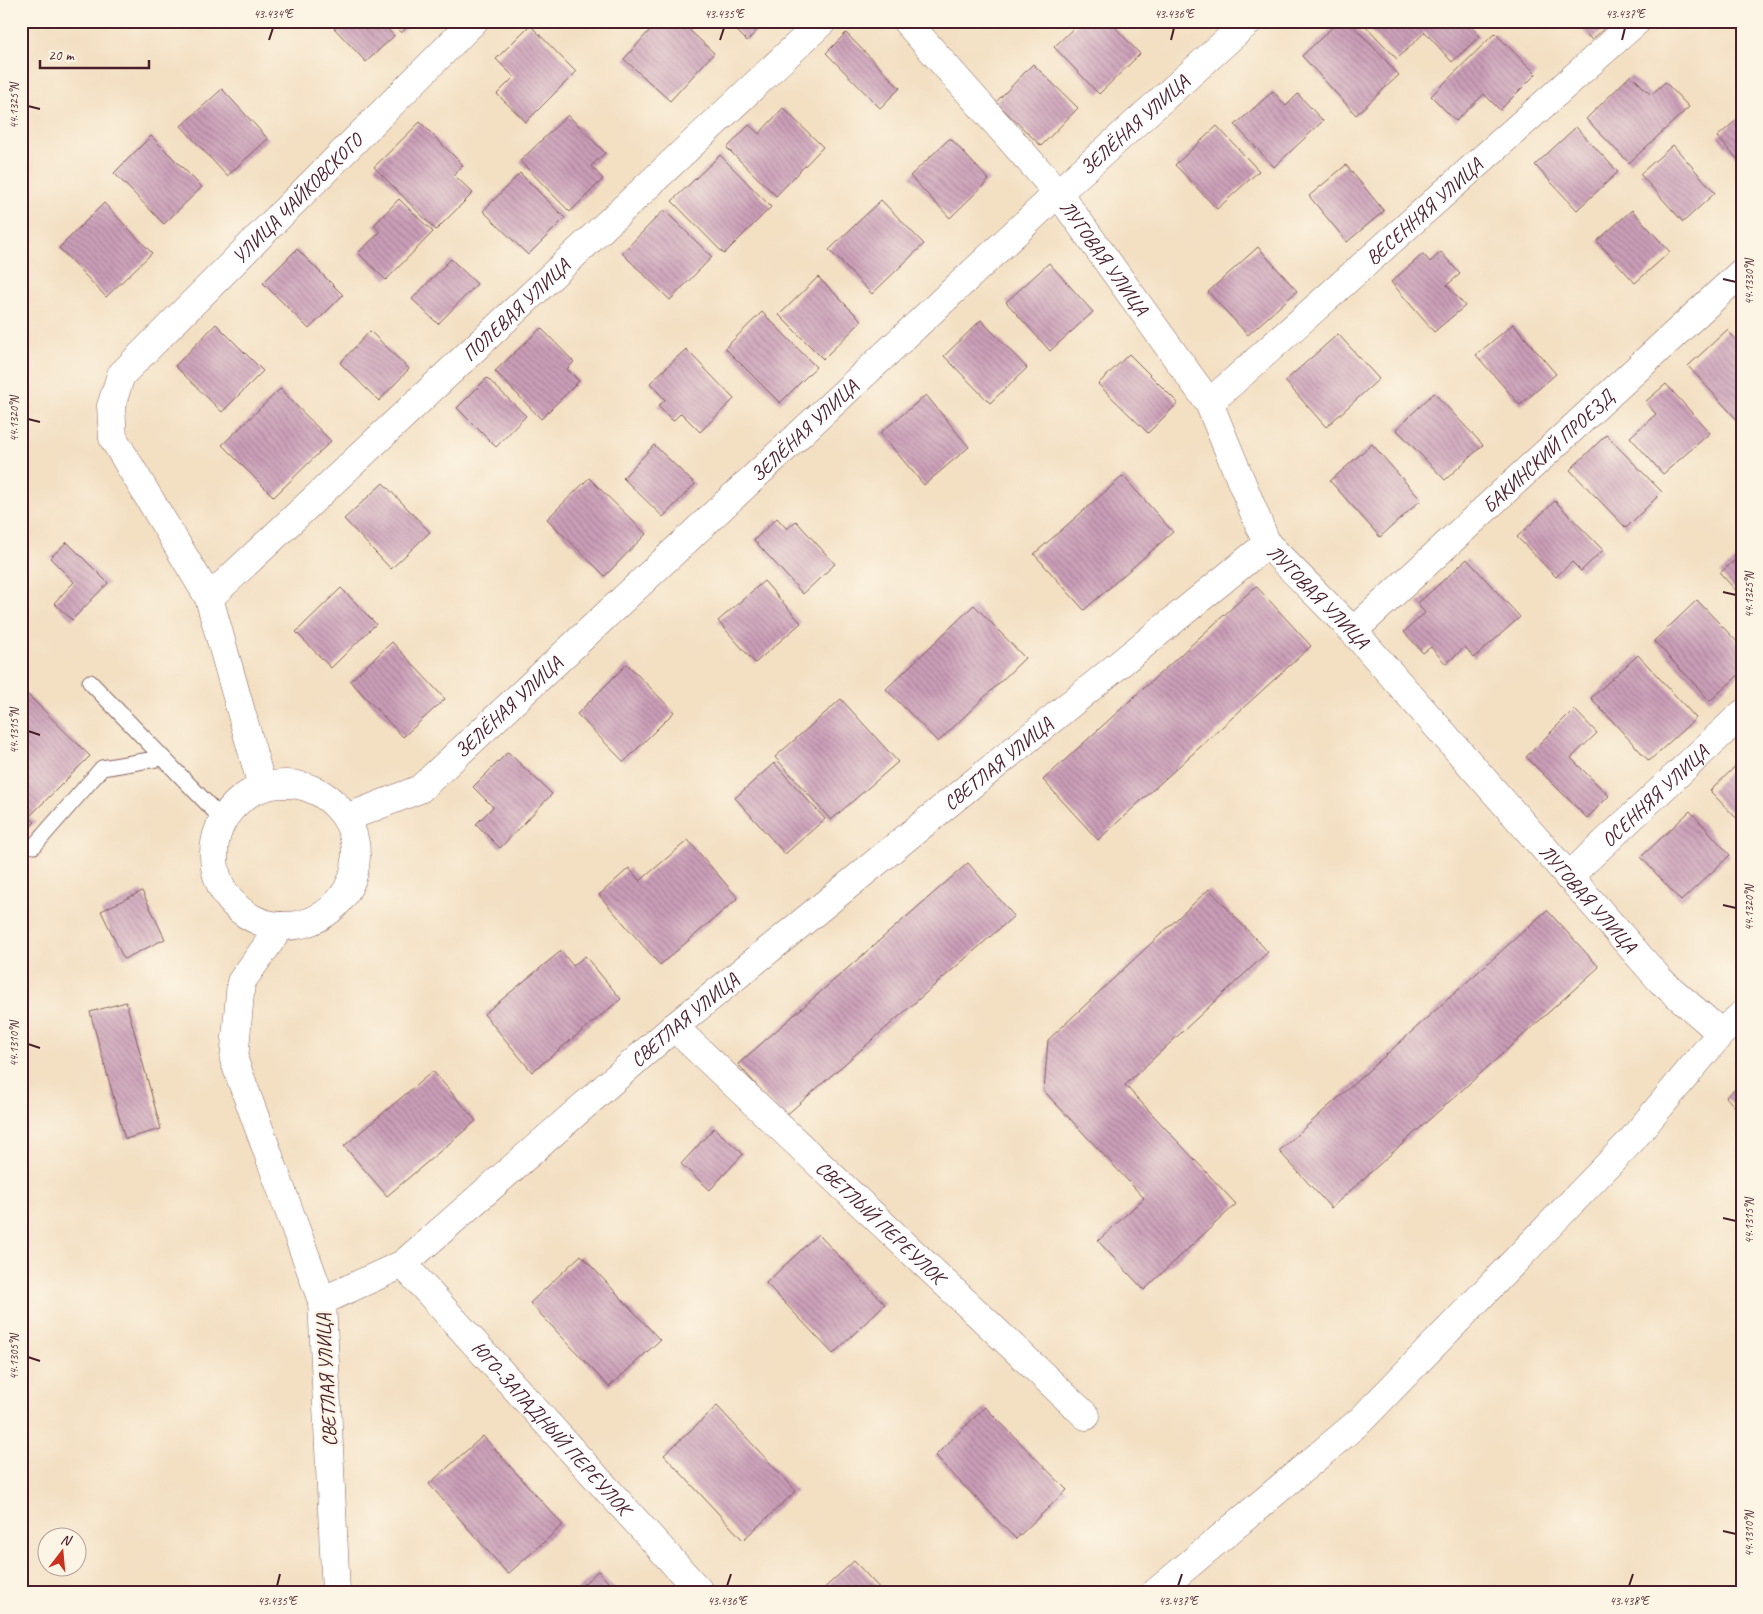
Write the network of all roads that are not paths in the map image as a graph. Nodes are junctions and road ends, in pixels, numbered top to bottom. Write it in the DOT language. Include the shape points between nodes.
graph roads {
  1 [pos="474,21"];
  2 [pos="823,21"];
  3 [pos="906,21"];
  4 [pos="1249,21"];
  5 [pos="1637,21"];
  6 [pos="1058,193"];
  7 [pos="1742,272"];
  8 [pos="1209,403"];
  9 [pos="1267,544"];
  10 [pos="209,598"];
  11 [pos="1353,631"];
  12 [pos="90,682"];
  13 [pos="1742,714"];
  14 [pos="162,758"];
  15 [pos="262,786"];
  16 [pos="346,818"];
  17 [pos="223,820"];
  18 [pos="34,846"];
  19 [pos="1568,877"];
  20 [pos="281,926"];
  21 [pos="1742,1015"];
  22 [pos="674,1027"];
  23 [pos="1721,1033"];
  24 [pos="403,1264"];
  25 [pos="322,1301"];
  26 [pos="1086,1416"];
  27 [pos="336,1593"];
  28 [pos="701,1593"];
  29 [pos="1155,1593"];
  1 -- 10 [label="street, УЛИЦА ЧАЙКОВСКОГО" via="121,375 111,406 113,438"];
  2 -- 10 [label="street, ПОЛЕВАЯ УЛИЦА"];
  3 -- 6 [label="street, ЛУГОВАЯ УЛИЦА"];
  4 -- 6 [label="street, ЗЕЛЁНАЯ УЛИЦА"];
  5 -- 8 [label="street, ВЕСЕННЯЯ УЛИЦА"];
  6 -- 8 [label="street, ЛУГОВАЯ УЛИЦА"];
  6 -- 16 [label="street, ЗЕЛЁНАЯ УЛИЦА" via="420,789"];
  7 -- 11 [label="street, БАКИНСКИЙ ПРОЕЗД"];
  8 -- 9 [label="street, ЛУГОВАЯ УЛИЦА"];
  9 -- 11 [label="street, ЛУГОВАЯ УЛИЦА"];
  9 -- 22 [label="street, СВЕТЛАЯ УЛИЦА"];
  10 -- 15 [label="street"];
  11 -- 19 [label="street, ЛУГОВАЯ УЛИЦА"];
  12 -- 14 [label="lane"];
  13 -- 19 [label="street, ОСЕННЯЯ УЛИЦА"];
  14 -- 17 [label="lane"];
  14 -- 18 [label="lane" via="102,768"];
  15 -- 16 [label="street" via="294,783 324,795"];
  15 -- 17 [label="street" via="234,803"];
  16 -- 20 [label="street" via="355,842 355,868 346,892 329,911 306,923"];
  17 -- 20 [label="street" via="216,831 213,864 225,894 249,917"];
  19 -- 23 [label="street, ЛУГОВАЯ УЛИЦА" via="1661,981"];
  20 -- 25 [label="street" via="241,982 234,1060"];
  21 -- 23 [label="street"];
  22 -- 24 [label="street, СВЕТЛАЯ УЛИЦА"];
  22 -- 26 [label="street, СВЕТЛЫЙ ПЕРЕУЛОК"];
  23 -- 29 [label="street" via="1631,1141 1361,1420"];
  24 -- 25 [label="street, СВЕТЛАЯ УЛИЦА"];
  24 -- 28 [label="street, ЮГО-ЗАПАДНЫЙ ПЕРЕУЛОК"];
  25 -- 27 [label="street, СВЕТЛАЯ УЛИЦА"];
}
